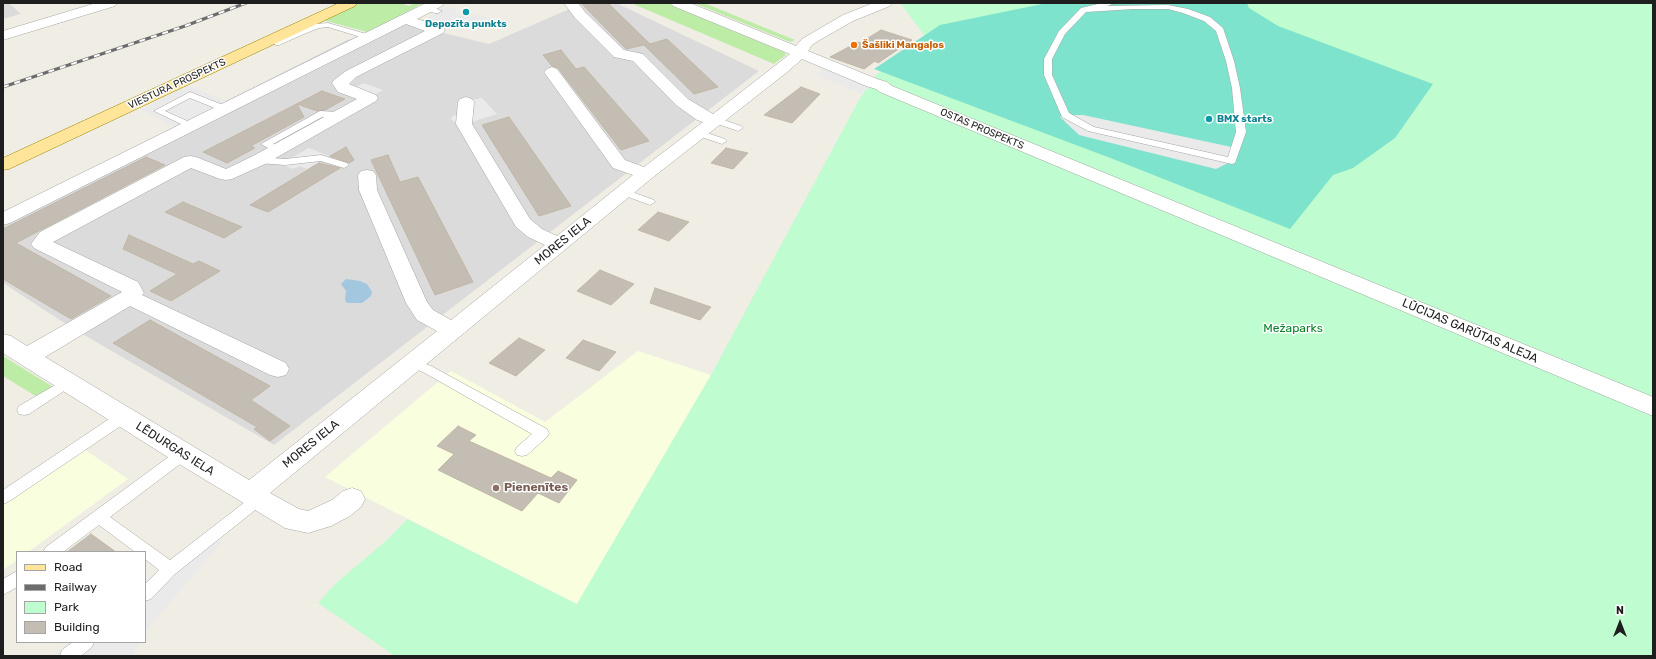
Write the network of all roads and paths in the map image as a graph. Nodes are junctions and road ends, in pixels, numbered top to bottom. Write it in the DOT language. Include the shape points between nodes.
graph roads {
  1 [pos="110,3"];
  2 [pos="324,3"];
  3 [pos="350,3"];
  4 [pos="571,3"];
  5 [pos="678,3"];
  6 [pos="885,3"];
  7 [pos="1111,3"];
  8 [pos="434,7"];
  9 [pos="1084,10"];
  10 [pos="404,19"];
  11 [pos="3,36"];
  12 [pos="367,37"];
  13 [pos="798,53"];
  14 [pos="235,57"];
  15 [pos="552,72"];
  16 [pos="162,91"];
  17 [pos="182,99"];
  18 [pos="466,102"];
  19 [pos="225,109"];
  20 [pos="715,120"];
  21 [pos="191,126"];
  22 [pos="738,128"];
  23 [pos="698,133"];
  24 [pos="722,141"];
  25 [pos="154,144"];
  26 [pos="3,149"];
  27 [pos="259,160"];
  28 [pos="190,161"];
  29 [pos="3,165"];
  30 [pos="344,165"];
  31 [pos="646,174"];
  32 [pos="367,175"];
  33 [pos="624,192"];
  34 [pos="650,202"];
  35 [pos="3,219"];
  36 [pos="559,244"];
  37 [pos="1286,255"];
  38 [pos="128,297"];
  39 [pos="452,330"];
  40 [pos="3,342"];
  41 [pos="27,357"];
  42 [pos="412,363"];
  43 [pos="278,369"];
  44 [pos="69,382"];
  45 [pos="1653,407"];
  46 [pos="24,410"];
  47 [pos="123,416"];
  48 [pos="522,451"];
  49 [pos="183,454"];
  50 [pos="254,496"];
  51 [pos="3,498"];
  52 [pos="352,499"];
  53 [pos="98,517"];
  54 [pos="53,551"];
  55 [pos="145,551"];
  56 [pos="146,552"];
  57 [pos="170,569"];
  58 [pos="16,579"];
  59 [pos="3,588"];
  60 [pos="146,593"];
  61 [pos="85,643"];
  62 [pos="68,656"];
  1 -- 11 [label="street"];
  2 -- 26 [label="main road, VIESTURA PROSPEKTS"];
  3 -- 14 [label="main road, VIESTURA PROSPEKTS"];
  4 -- 20 [label="street" via="619,54 638,57 682,102 703,116"];
  5 -- 13 [label="street, OSTAS PROSPEKTS"];
  6 -- 13 [label="street, MORES IELA" via="848,18 813,38"];
  7 -- 9 [label="lane"];
  8 -- 10 [label="street"];
  9 -- 9 [label="lane" via="1168,7 1207,19 1220,30 1236,88 1241,132 1232,161 1091,129 1065,115 1048,75 1048,59 1062,33"];
  10 -- 12 [label="street"];
  10 -- 27 [label="street" via="438,30 343,79 340,83 344,89 370,98"];
  12 -- 14 [label="lane" via="328,25 318,26"];
  12 -- 19 [label="street"];
  13 -- 20 [label="street, MORES IELA" via="781,70"];
  13 -- 37 [label="street, OSTAS PROSPEKTS" via="881,85"];
  14 -- 16 [label="main road, VIESTURA PROSPEKTS"];
  15 -- 31 [label="street" via="619,164"];
  16 -- 17 [label="lane"];
  16 -- 29 [label="main road, VIESTURA PROSPEKTS"];
  17 -- 19 [label="lane" via="190,95"];
  17 -- 21 [label="lane" via="158,111"];
  18 -- 36 [label="street" via="464,124 523,223 536,233"];
  19 -- 21 [label="street"];
  20 -- 22 [label="lane"];
  20 -- 23 [label="street, MORES IELA"];
  21 -- 25 [label="street"];
  23 -- 24 [label="lane"];
  23 -- 31 [label="street, MORES IELA"];
  25 -- 28 [label="street"];
  25 -- 35 [label="street"];
  27 -- 28 [label="street" via="226,175"];
  27 -- 30 [label="lane" via="285,162 321,158"];
  28 -- 38 [label="street" via="47,236 41,244 131,288 133,293"];
  31 -- 33 [label="street, MORES IELA"];
  32 -- 39 [label="street" via="368,190 417,303 425,315"];
  33 -- 34 [label="lane"];
  33 -- 36 [label="street, MORES IELA"];
  36 -- 39 [label="street, MORES IELA"];
  37 -- 45 [label="street, LŪCIJAS GARŪTAS ALEJA"];
  38 -- 41 [label="street"];
  38 -- 43 [label="street"];
  39 -- 42 [label="street, MORES IELA"];
  40 -- 41 [label="street, LĒDURGAS IELA"];
  41 -- 44 [label="street, LĒDURGAS IELA"];
  42 -- 48 [label="lane" via="542,433"];
  42 -- 50 [label="street, MORES IELA"];
  44 -- 46 [label="lane"];
  44 -- 47 [label="street, LĒDURGAS IELA"];
  47 -- 49 [label="street, LĒDURGAS IELA"];
  47 -- 51 [label="lane"];
  49 -- 50 [label="street, LĒDURGAS IELA"];
  49 -- 53 [label="lane"];
  50 -- 52 [label="street, LĒDURGAS IELA" via="294,520 308,522 335,512"];
  50 -- 57 [label="lane" via="225,525"];
  53 -- 54 [label="lane"];
  53 -- 55 [label="lane"];
  56 -- 57 [label="lane"];
  57 -- 60 [label="lane"];
  58 -- 59 [label="lane"];
  61 -- 62 [label="lane"];
}
